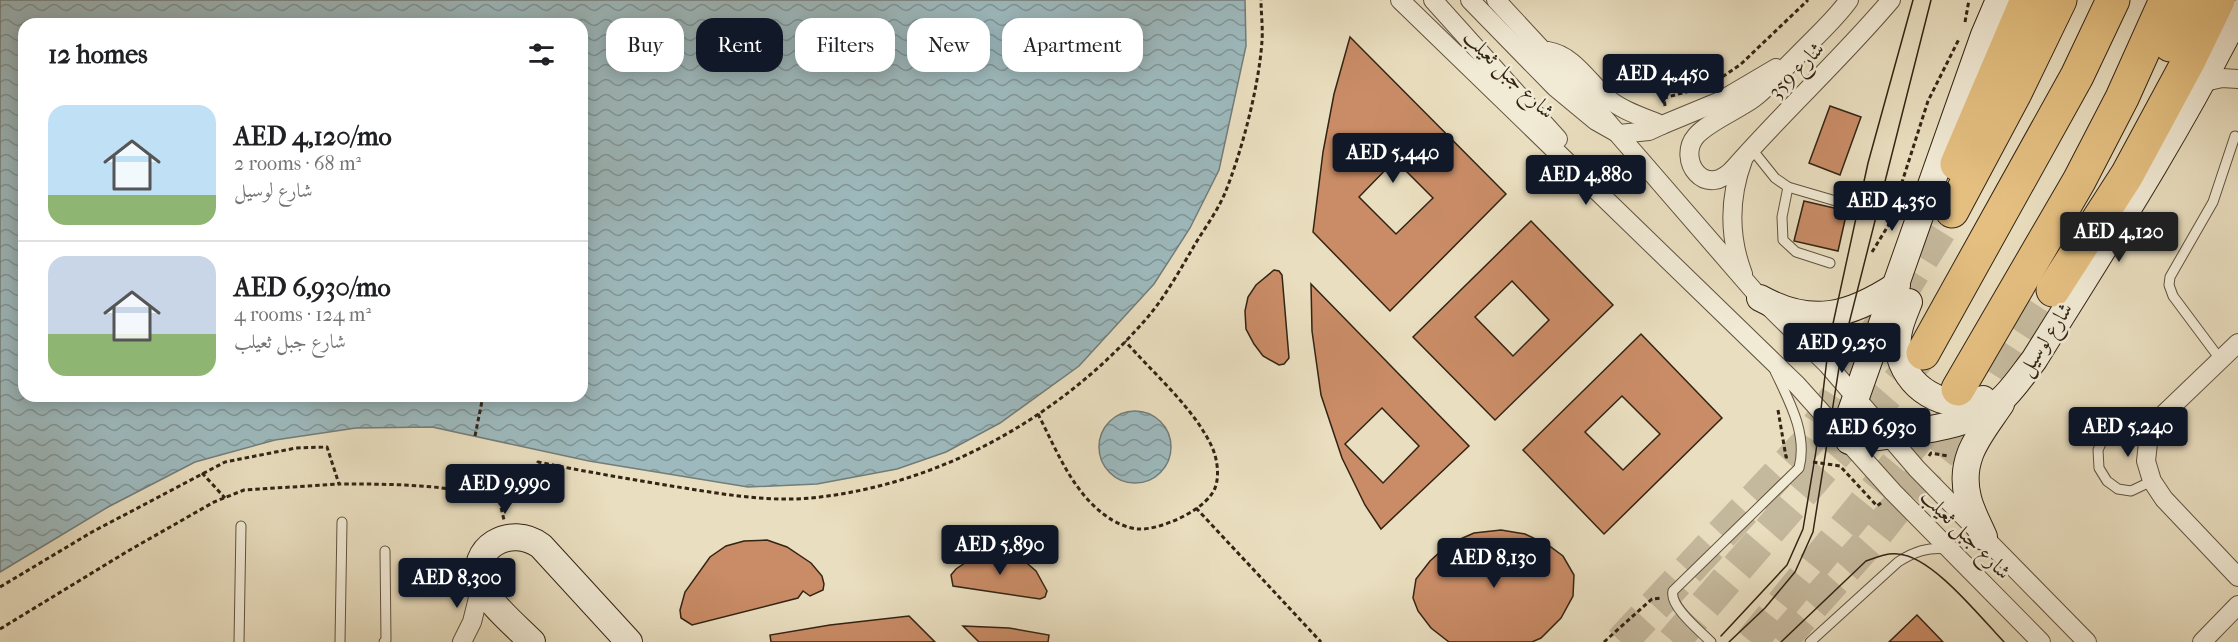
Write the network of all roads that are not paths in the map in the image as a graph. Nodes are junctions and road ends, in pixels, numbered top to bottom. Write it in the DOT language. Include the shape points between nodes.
graph roads {
  1 [pos="1400,0"];
  2 [pos="1433,0"];
  3 [pos="1470,0"];
  4 [pos="1496,0"];
  5 [pos="1849,0"];
  6 [pos="1891,0"];
  7 [pos="1999,0"];
  8 [pos="2027,0"];
  9 [pos="2060,0"];
  10 [pos="2113,0"];
  11 [pos="2166,0"];
  12 [pos="2190,0"];
  13 [pos="2218,0"];
  14 [pos="2238,13"];
  15 [pos="1542,50"];
  16 [pos="1798,54"];
  17 [pos="2238,79"];
  18 [pos="2200,83"];
  19 [pos="1956,115"];
  20 [pos="1665,124"];
  21 [pos="1619,134"];
  22 [pos="2235,136"];
  23 [pos="1748,152"];
  24 [pos="1788,187"];
  25 [pos="1846,204"];
  26 [pos="1830,263"];
  27 [pos="1673,266"];
  28 [pos="1897,285"];
  29 [pos="1753,290"];
  30 [pos="2238,343"];
  31 [pos="1923,353"];
  32 [pos="1769,358"];
  33 [pos="2220,359"];
  34 [pos="2014,387"];
  35 [pos="1958,389"];
  36 [pos="1856,398"];
  37 [pos="2154,427"];
  38 [pos="1887,435"];
  39 [pos="1846,437"];
  40 [pos="2152,481"];
  41 [pos="342,522"];
  42 [pos="241,526"];
  43 [pos="1984,537"];
  44 [pos="1950,550"];
  45 [pos="385,551"];
  46 [pos="2238,577"];
  47 [pos="481,586"];
  48 [pos="2238,605"];
  49 [pos="481,641"];
  50 [pos="239,642"];
  51 [pos="340,642"];
  52 [pos="384,642"];
  53 [pos="463,642"];
  54 [pos="532,642"];
  55 [pos="629,642"];
  56 [pos="1711,642"];
  57 [pos="1810,642"];
  58 [pos="2041,642"];
  59 [pos="2087,642"];
  60 [pos="2202,642"];
  1 -- 27 [label="street, شارع جبل ثعيلب"];
  2 -- 27 [label="street"];
  3 -- 21 [label="street" via="1574,106"];
  4 -- 15 [label="street, شارع جبل ثعيلب"];
  5 -- 16 [label="street, شارع 359"];
  6 -- 23 [label="street, شارع 359"];
  7 -- 19 [label="street"];
  8 -- 9 [label="highway" via="1956,165 1952,211"];
  10 -- 31 [label="highway" via="2077,76"];
  11 -- 35 [label="highway" via="2079,181"];
  12 -- 13 [label="highway" via="2158,75 2053,290 2127,175"];
  14 -- 18 [label="street, شارع لوسيل"];
  15 -- 20 [label="street" via="1571,62 1621,107"];
  15 -- 21 [label="street, شارع جبل ثعيلب"];
  16 -- 20 [label="street" via="1720,100"];
  16 -- 23 [label="street, شارع 359" via="1756,96 1697,135 1689,151 1699,175 1712,181 1729,174"];
  17 -- 18 [label="street"];
  18 -- 34 [label="street, شارع لوسيل" via="2159,159"];
  19 -- 28 [label="street"];
  19 -- 34 [label="street" via="1930,242 1898,333 1898,347 1916,384 1948,403 1979,401"];
  20 -- 21 [label="street" via="1649,131"];
  21 -- 29 [label="street, شارع جبل ثعيلب"];
  22 -- 33 [label="lane" via="2212,202 2169,285"];
  23 -- 24 [label="lane"];
  23 -- 29 [label="street" via="1735,186 1732,218 1736,250"];
  24 -- 25 [label="lane"];
  24 -- 26 [label="lane" via="1782,217 1783,240 1796,252"];
  27 -- 32 [label="street, شارع جبل ثعيلب"];
  28 -- 29 [label="street" via="1865,305 1835,315 1804,315 1774,306"];
  28 -- 36 [label="street"];
  29 -- 36 [label="street, شارع جبل ثعيلب"];
  30 -- 33 [label="street"];
  32 -- 39 [label="street, شارع جبل ثعيلب"];
  32 -- 56 [label="lane" via="1801,432 1801,459 1799,468 1672,591 1675,605"];
  33 -- 37 [label="street"];
  34 -- 38 [label="street, شارع لوسيل" via="1997,404 1969,418 1926,430"];
  34 -- 43 [label="street" via="1973,446 1964,474 1968,499"];
  36 -- 38 [label="street, شارع جبل ثعيلب"];
  36 -- 39 [label="street"];
  37 -- 40 [label="street" via="2146,461"];
  37 -- 40 [label="lane" via="2136,420 2121,422 2105,435 2098,450 2099,468 2118,489 2131,491"];
  38 -- 39 [label="street, شارع لوسيل"];
  38 -- 43 [label="street, شارع جبل ثعيلب"];
  39 -- 44 [label="street, شارع جبل ثعيلب"];
  40 -- 46 [label="street" via="2164,499"];
  41 -- 51 [label="lane"];
  42 -- 50 [label="lane"];
  43 -- 59 [label="street, شارع جبل ثعيلب"];
  44 -- 57 [label="lane" via="1925,549 1898,562"];
  44 -- 58 [label="street, شارع جبل ثعيلب"];
  45 -- 52 [label="lane"];
  47 -- 53 [label="street"];
  47 -- 54 [label="street"];
  47 -- 55 [label="street" via="479,568 486,551 499,540 525,537 541,546"];
  48 -- 60 [label="street"];
  49 -- 53 [label="street"];
}
